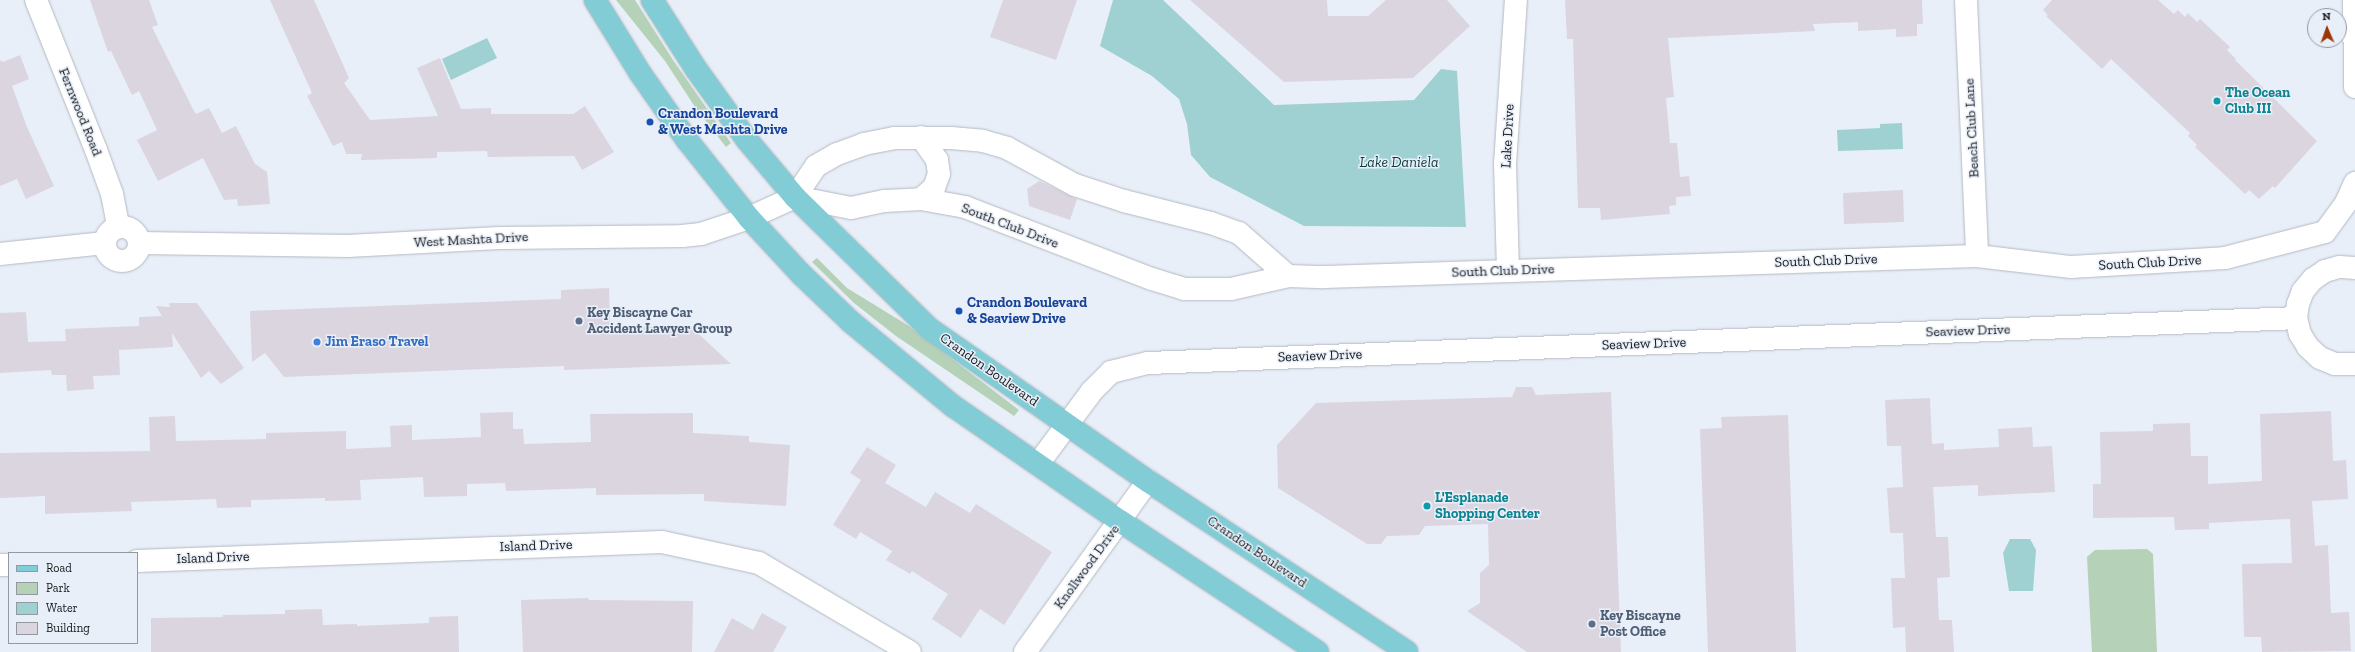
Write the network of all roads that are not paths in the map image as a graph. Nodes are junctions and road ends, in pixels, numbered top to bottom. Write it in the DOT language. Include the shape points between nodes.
graph roads {
  1 [pos="36,0"];
  2 [pos="595,0"];
  3 [pos="652,0"];
  4 [pos="1516,0"];
  5 [pos="1966,0"];
  6 [pos="2354,0"];
  7 [pos="2355,87"];
  8 [pos="921,137"];
  9 [pos="2355,183"];
  10 [pos="795,197"];
  11 [pos="921,199"];
  12 [pos="2351,205"];
  13 [pos="749,218"];
  14 [pos="118,226"];
  15 [pos="104,243"];
  16 [pos="139,243"];
  17 [pos="0,254"];
  18 [pos="1977,256"];
  19 [pos="2355,268"];
  20 [pos="1508,271"];
  21 [pos="1288,276"];
  22 [pos="2296,318"];
  23 [pos="2355,364"];
  24 [pos="1067,425"];
  25 [pos="1038,464"];
  26 [pos="1148,481"];
  27 [pos="1120,521"];
  28 [pos="138,561"];
  29 [pos="910,652"];
  30 [pos="1025,652"];
  31 [pos="1318,652"];
  32 [pos="1407,652"];
  1 -- 14 [label="street, Fernwood Road" via="112,194"];
  2 -- 13 [label="main road" via="640,73 687,140"];
  3 -- 10 [label="main road, Crandon Boulevard" via="696,70 747,140"];
  4 -- 20 [label="street, Lake Drive" via="1505,164"];
  5 -- 18 [label="street, Beach Club Lane"];
  6 -- 7 [label="street"];
  8 -- 10 [label="street" via="872,142 837,154 816,166"];
  8 -- 11 [label="street" via="937,160 939,174 934,188"];
  8 -- 21 [label="street" via="984,141 1019,154 1075,185 1239,233"];
  9 -- 12 [label="street, South Club Drive"];
  10 -- 11 [label="street, South Club Drive" via="851,208 885,201"];
  10 -- 13 [label="street, West Mashta Drive"];
  10 -- 24 [label="main road, Crandon Boulevard" via="930,328"];
  11 -- 21 [label="street, South Club Drive" via="965,207 1098,260 1184,289 1231,289"];
  12 -- 18 [label="street, South Club Drive" via="2325,232 2225,258 2071,267"];
  13 -- 16 [label="street, West Mashta Drive" via="700,234 682,236 503,238 348,246"];
  13 -- 25 [label="main road" via="802,275 851,322 954,406"];
  14 -- 15 [label="street" via="110,230"];
  14 -- 16 [label="street" via="134,231"];
  15 -- 16 [label="street" via="111,258 125,261 137,253"];
  15 -- 17 [label="street"];
  18 -- 20 [label="street, South Club Drive"];
  19 -- 22 [label="street" via="2338,267 2325,271 2313,280 2303,291"];
  20 -- 21 [label="street, South Club Drive" via="1324,278"];
  22 -- 23 [label="street" via="2300,334 2308,348 2320,358 2335,364"];
  22 -- 24 [label="street, Seaview Drive" via="1148,363 1111,372 1092,391"];
  24 -- 25 [label="street, Seaview Drive"];
  24 -- 26 [label="main road, Crandon Boulevard"];
  25 -- 27 [label="main road"];
  26 -- 27 [label="street, Knollwood Drive"];
  26 -- 32 [label="main road, Crandon Boulevard"];
  27 -- 30 [label="street, Knollwood Drive"];
  27 -- 31 [label="main road"];
  28 -- 29 [label="street, Island Drive" via="662,542 759,563"];
}
